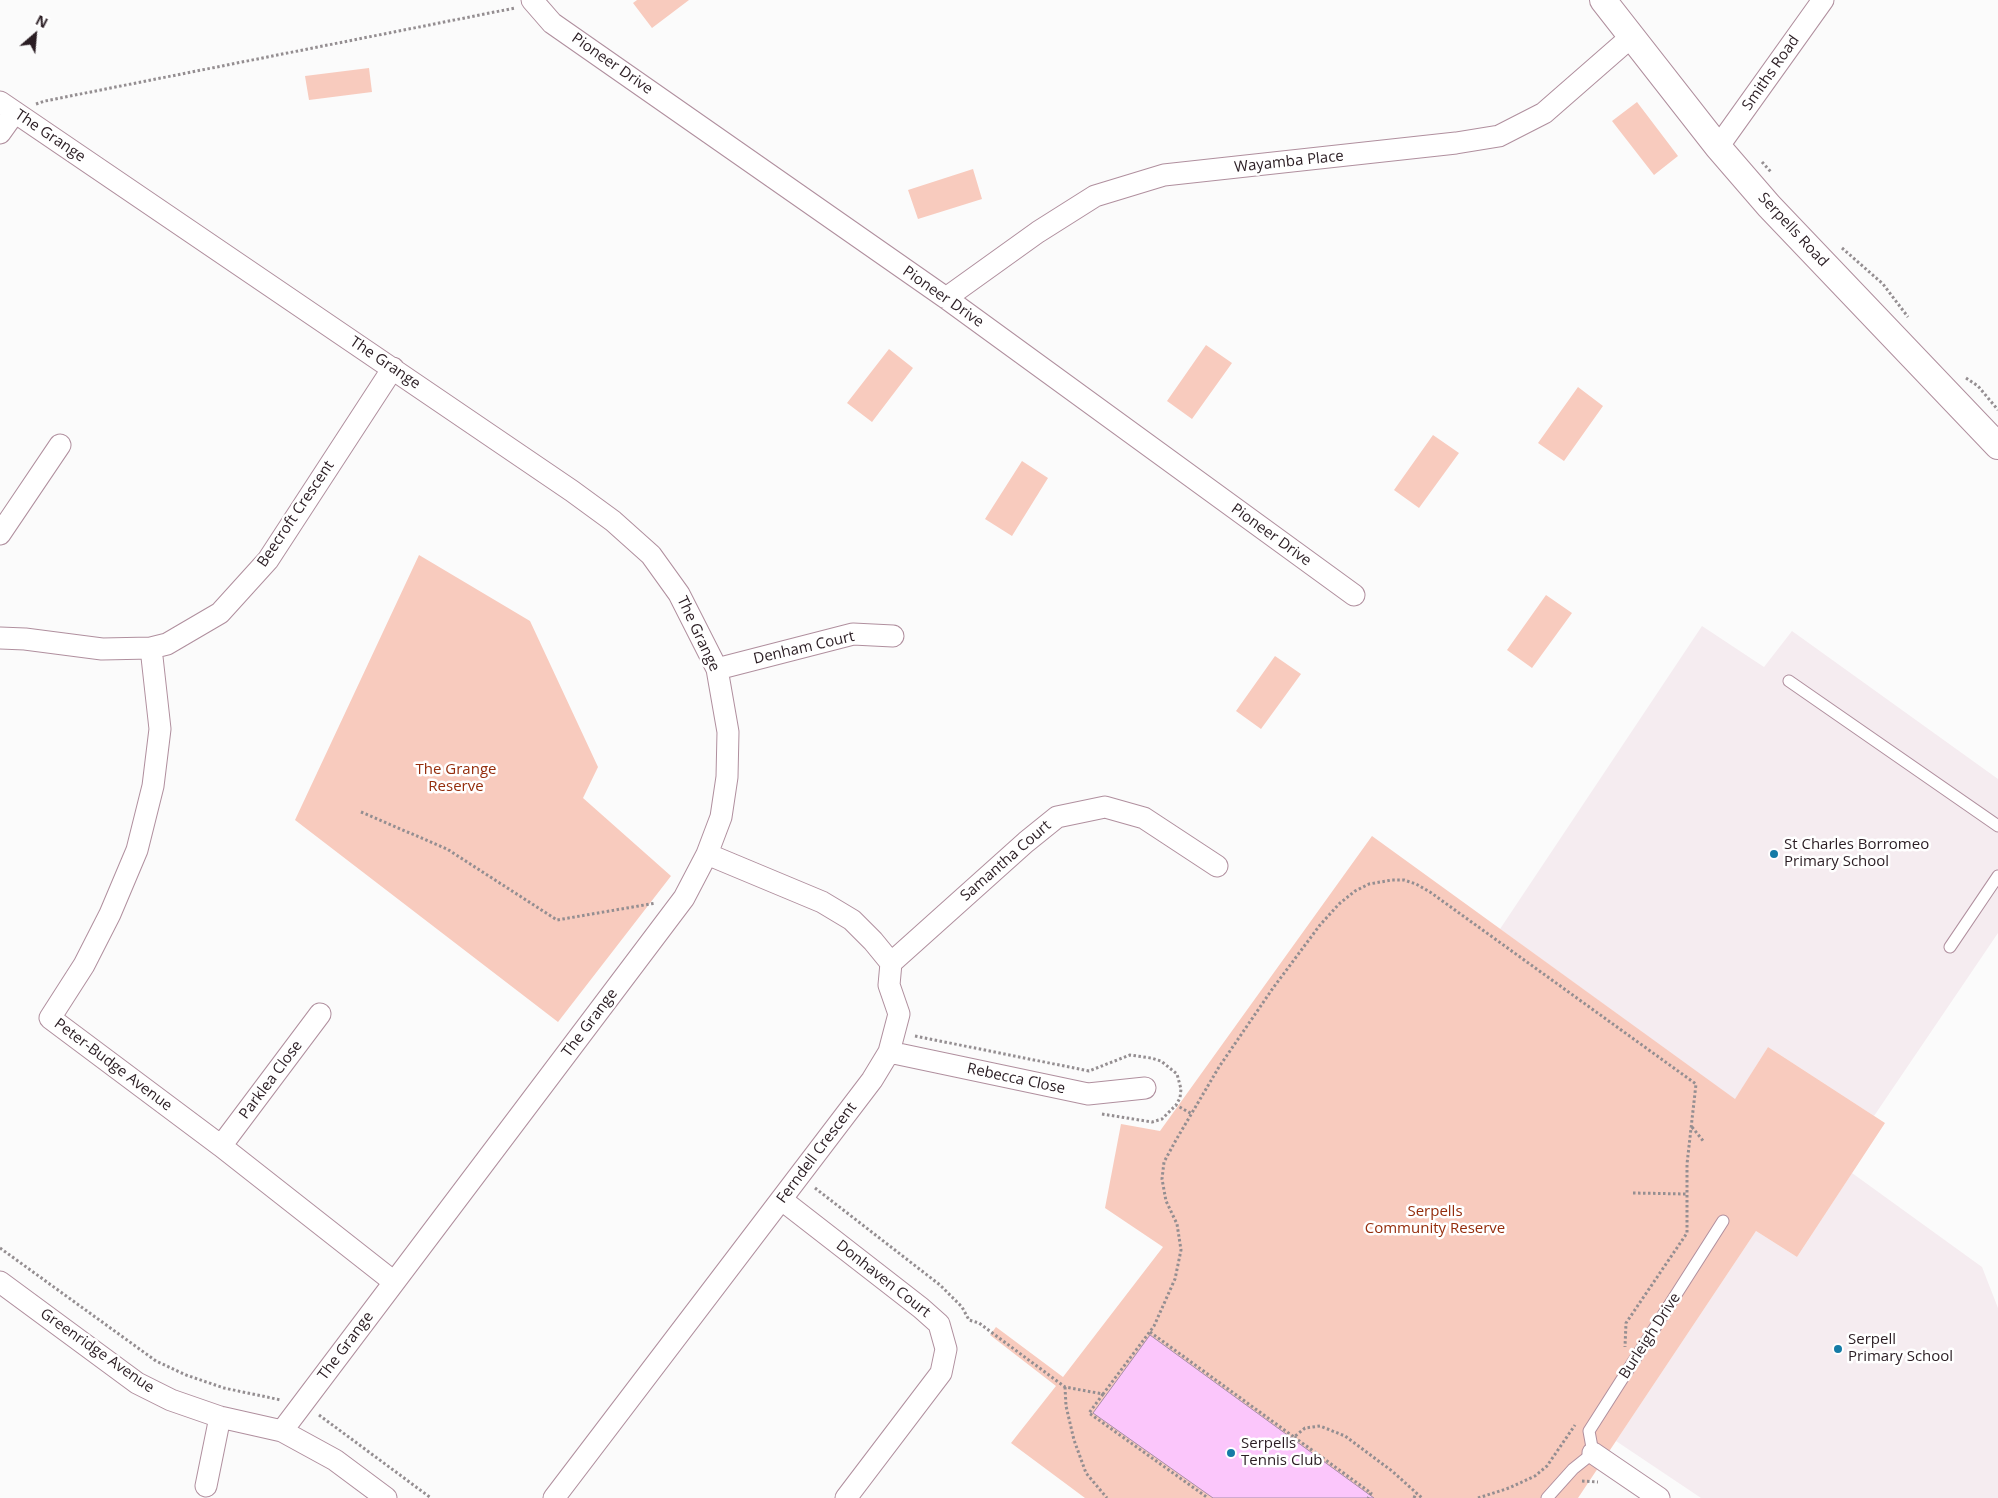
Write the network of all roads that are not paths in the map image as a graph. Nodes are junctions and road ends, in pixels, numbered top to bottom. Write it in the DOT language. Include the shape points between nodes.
graph roads {
  1 [pos="1604,0"];
  2 [pos="1823,0"];
  3 [pos="534,2"];
  4 [pos="1631,37"];
  5 [pos="7,107"];
  6 [pos="0,133"];
  7 [pos="1718,147"];
  8 [pos="946,298"];
  9 [pos="393,368"];
  10 [pos="60,445"];
  11 [pos="1998,446"];
  12 [pos="0,534"];
  13 [pos="1354,595"];
  14 [pos="893,636"];
  15 [pos="0,638"];
  16 [pos="151,648"];
  17 [pos="717,669"];
  18 [pos="1789,681"];
  19 [pos="1998,826"];
  20 [pos="707,854"];
  21 [pos="1217,866"];
  22 [pos="1998,876"];
  23 [pos="1950,947"];
  24 [pos="890,963"];
  25 [pos="320,1014"];
  26 [pos="889,1052"];
  27 [pos="1144,1088"];
  28 [pos="221,1146"];
  29 [pos="782,1200"];
  30 [pos="1723,1221"];
  31 [pos="394,1282"];
  32 [pos="0,1283"];
  33 [pos="220,1418"];
  34 [pos="282,1430"];
  35 [pos="1593,1453"];
  36 [pos="206,1486"];
  37 [pos="386,1498"];
  38 [pos="554,1498"];
  39 [pos="846,1498"];
  40 [pos="1547,1498"];
  41 [pos="1659,1498"];
  1 -- 4 [label="street, Serpells Road"];
  2 -- 7 [label="street, Smiths Road"];
  3 -- 8 [label="street, Pioneer Drive" via="552,23"];
  4 -- 7 [label="street, Serpells Road"];
  4 -- 8 [label="street, Wayamba Place" via="1544,114 1498,136 1164,175 1095,196"];
  5 -- 6 [label="street"];
  5 -- 9 [label="street, The Grange"];
  7 -- 11 [label="street, Serpells Road" via="1769,206"];
  8 -- 13 [label="street, Pioneer Drive"];
  9 -- 16 [label="street, Beecroft Crescent" via="268,560 220,613 167,644"];
  9 -- 17 [label="street, The Grange" via="572,491 651,555 680,594"];
  10 -- 12 [label="street"];
  14 -- 17 [label="street, Denham Court" via="853,634"];
  15 -- 16 [label="street, Beecroft Crescent" via="102,649"];
  16 -- 28 [label="street, Peter-Budge Avenue" via="160,729 153,786 137,850 84,965 50,1018"];
  17 -- 20 [label="street, The Grange" via="728,732 726,777 721,817"];
  18 -- 19 [label="lane"];
  20 -- 24 [label="street" via="822,902 852,920"];
  20 -- 31 [label="street, The Grange" via="684,898"];
  21 -- 24 [label="street, Samantha Court" via="1144,818 1105,807 1057,817"];
  22 -- 23 [label="lane"];
  24 -- 26 [label="street, Ferndell Crescent" via="889,985 899,1014"];
  25 -- 28 [label="street, Parklea Close"];
  26 -- 27 [label="street, Rebecca Close" via="1088,1094"];
  26 -- 29 [label="street, Ferndell Crescent" via="872,1080"];
  28 -- 31 [label="street, Peter-Budge Avenue"];
  29 -- 38 [label="street, Ferndell Crescent"];
  29 -- 39 [label="street, Donhaven Court" via="939,1324 946,1349 941,1373"];
  30 -- 35 [label="lane, Burleigh Drive" via="1589,1431"];
  31 -- 34 [label="street, The Grange"];
  32 -- 33 [label="street, Greenridge Avenue" via="137,1383 170,1400"];
  33 -- 34 [label="street, Greenridge Avenue"];
  33 -- 36 [label="street"];
  34 -- 37 [label="street, Greenridge Avenue" via="335,1460"];
  35 -- 40 [label="lane" via="1573,1469"];
  35 -- 41 [label="street"];
}
